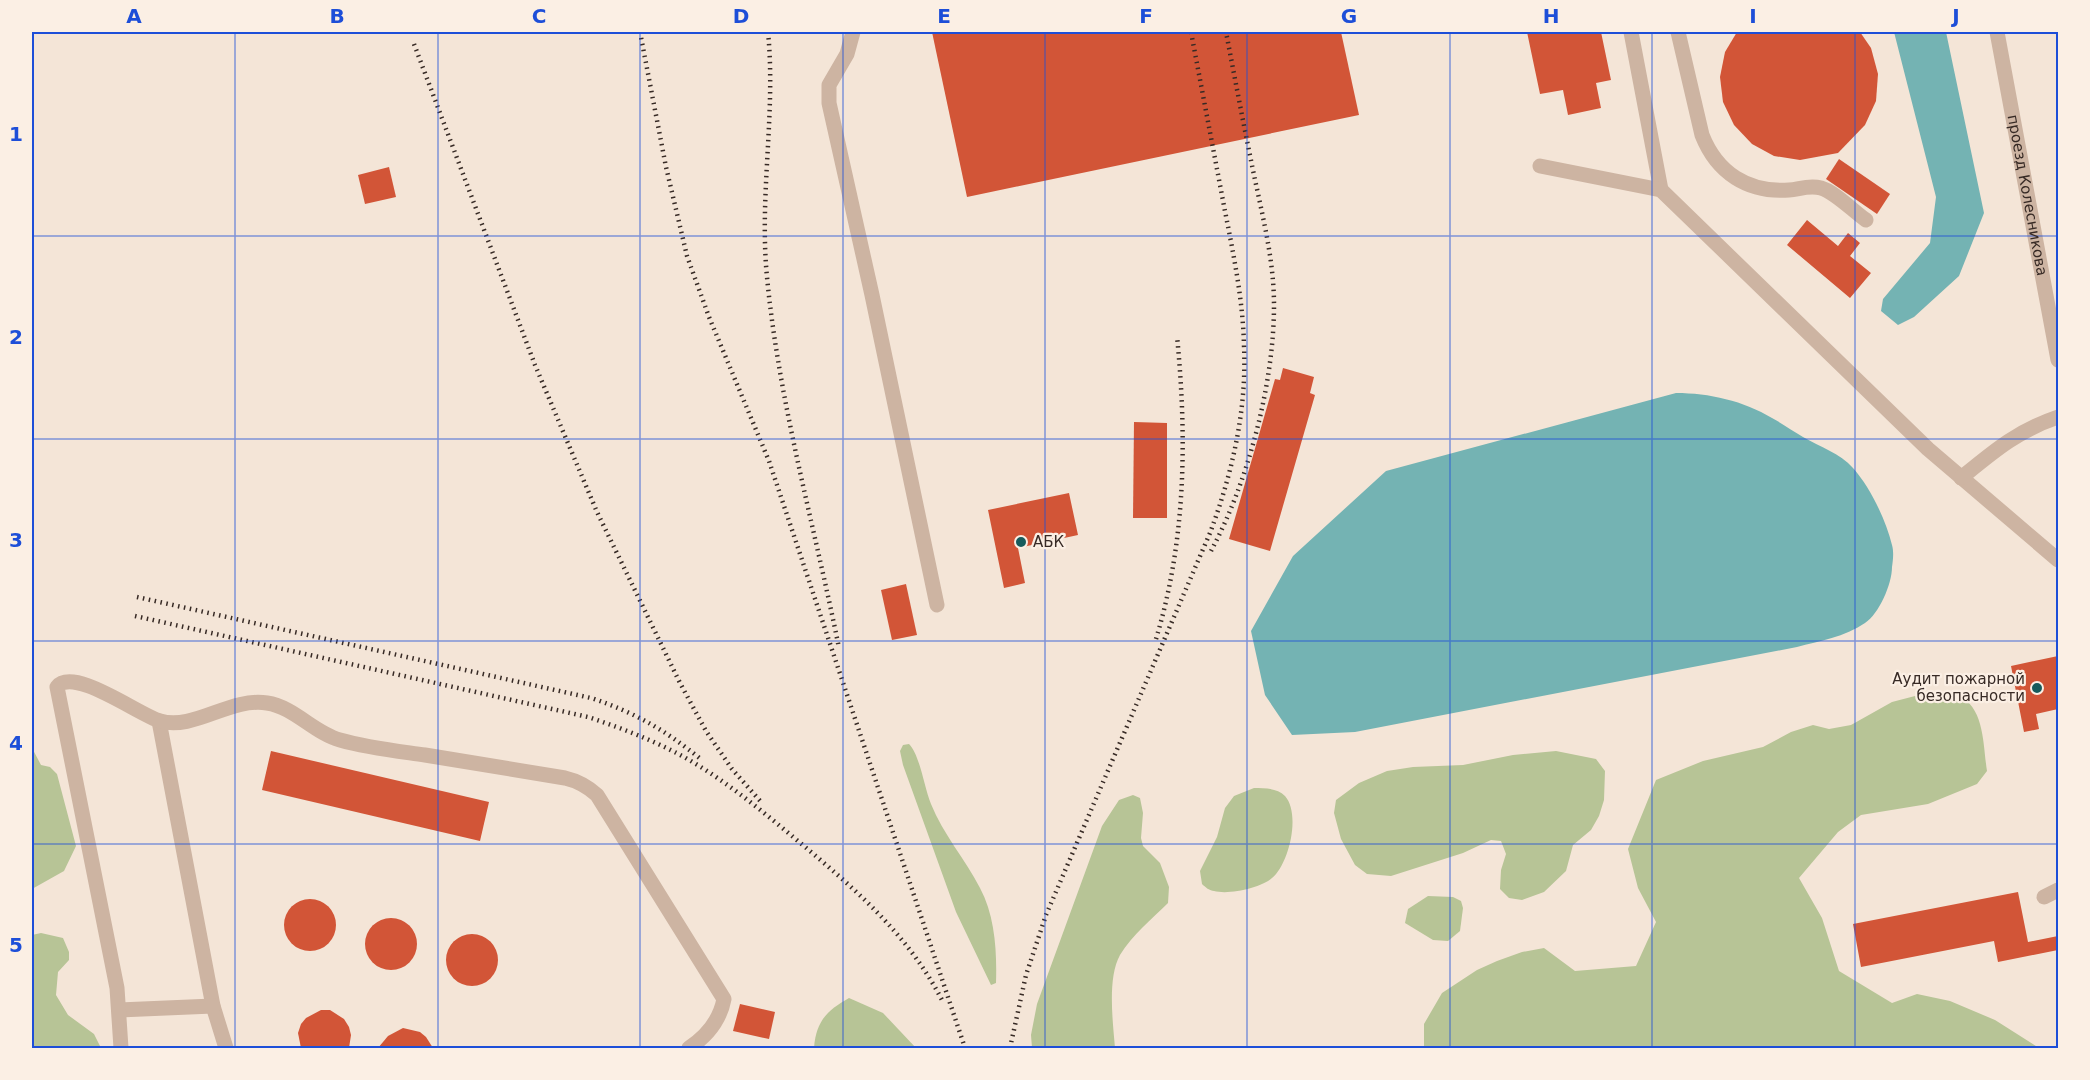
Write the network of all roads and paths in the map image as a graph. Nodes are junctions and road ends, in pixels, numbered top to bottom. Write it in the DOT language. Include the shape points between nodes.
graph roads {
  1 [pos="853,32"];
  2 [pos="1631,32"];
  3 [pos="1678,32"];
  4 [pos="1997,32"];
  5 [pos="1540,166"];
  6 [pos="1661,190"];
  7 [pos="1866,220"];
  8 [pos="2058,360"];
  9 [pos="2058,417"];
  10 [pos="1961,478"];
  11 [pos="2058,560"];
  12 [pos="937,605"];
  13 [pos="159,721"];
  14 [pos="213,1006"];
  15 [pos="119,1010"];
  16 [pos="120,1048"];
  17 [pos="226,1048"];
  18 [pos="689,1048"];
  1 -- 12 [label="street" via="847,54 830,85 829,103"];
  2 -- 6 [label="street"];
  3 -- 7 [label="street" via="1702,135 1724,169 1749,186 1778,190 1821,188"];
  4 -- 8 [label="street, проезд Колесникова"];
  5 -- 6 [label="street"];
  6 -- 10 [label="street"];
  9 -- 10 [label="street" via="2021,432"];
  10 -- 11 [label="street"];
  13 -- 14 [label="street"];
  13 -- 15 [label="street" via="88,686 67,681 57,687"];
  13 -- 18 [label="street" via="173,723 237,704 267,703 337,740 565,778 587,786 597,795 724,999 722,1011 712,1026"];
  14 -- 15 [label="street"];
  14 -- 17 [label="street"];
  15 -- 16 [label="street"];
}
